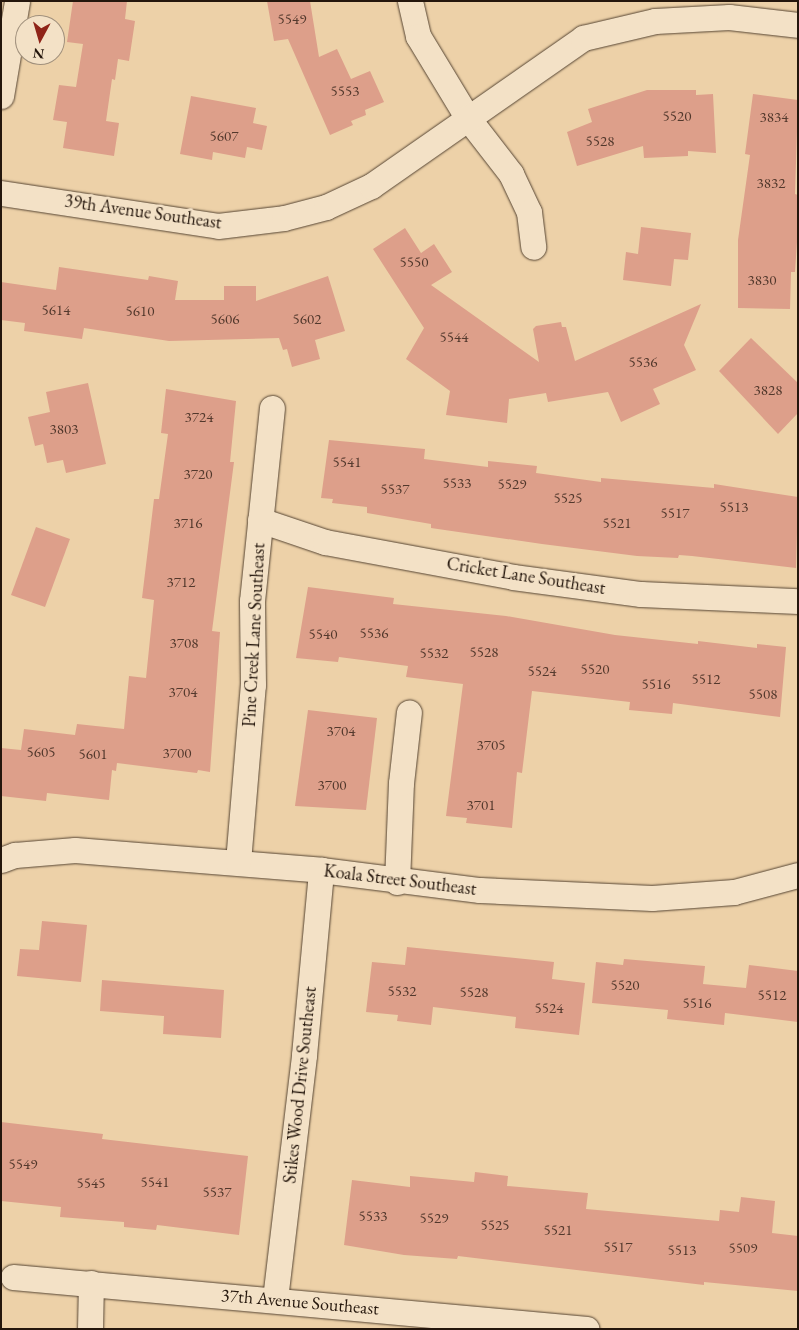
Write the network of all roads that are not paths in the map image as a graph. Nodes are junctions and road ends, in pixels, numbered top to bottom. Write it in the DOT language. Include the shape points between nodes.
graph roads {
  1 [pos="17,1"];
  2 [pos="410,1"];
  3 [pos="798,25"];
  4 [pos="1,96"];
  5 [pos="466,117"];
  6 [pos="1,192"];
  7 [pos="533,247"];
  8 [pos="272,408"];
  9 [pos="260,520"];
  10 [pos="798,601"];
  11 [pos="409,712"];
  12 [pos="1,860"];
  13 [pos="238,862"];
  14 [pos="321,870"];
  15 [pos="798,875"];
  16 [pos="397,882"];
  17 [pos="13,1278"];
  18 [pos="91,1283"];
  19 [pos="275,1299"];
  20 [pos="90,1329"];
  21 [pos="587,1329"];
  1 -- 4 [label="street"];
  2 -- 5 [label="street" via="418,36"];
  3 -- 5 [label="street" via="729,17 655,21 583,38"];
  5 -- 6 [label="street, 39th Avenue Southeast" via="371,186 326,207 284,218 218,226"];
  5 -- 7 [label="street" via="512,174 529,212"];
  8 -- 9 [label="street, Pine Creek Lane Southeast"];
  9 -- 10 [label="street, Cricket Lane Southeast" via="325,542 513,577 640,594"];
  9 -- 13 [label="street, Pine Creek Lane Southeast" via="252,601 253,685"];
  11 -- 16 [label="street" via="401,783"];
  12 -- 13 [label="street, Koala Street Southeast" via="15,855 75,850"];
  13 -- 14 [label="street, Koala Street Southeast"];
  14 -- 16 [label="street, Koala Street Southeast"];
  14 -- 19 [label="street, Stikes Wood Drive Southeast" via="304,1055"];
  15 -- 16 [label="street, Koala Street Southeast" via="734,892 652,898 558,896"];
  17 -- 18 [label="street, 37th Avenue Southeast"];
  18 -- 19 [label="street, 37th Avenue Southeast"];
  18 -- 20 [label="street"];
  19 -- 21 [label="street, 37th Avenue Southeast"];
}
